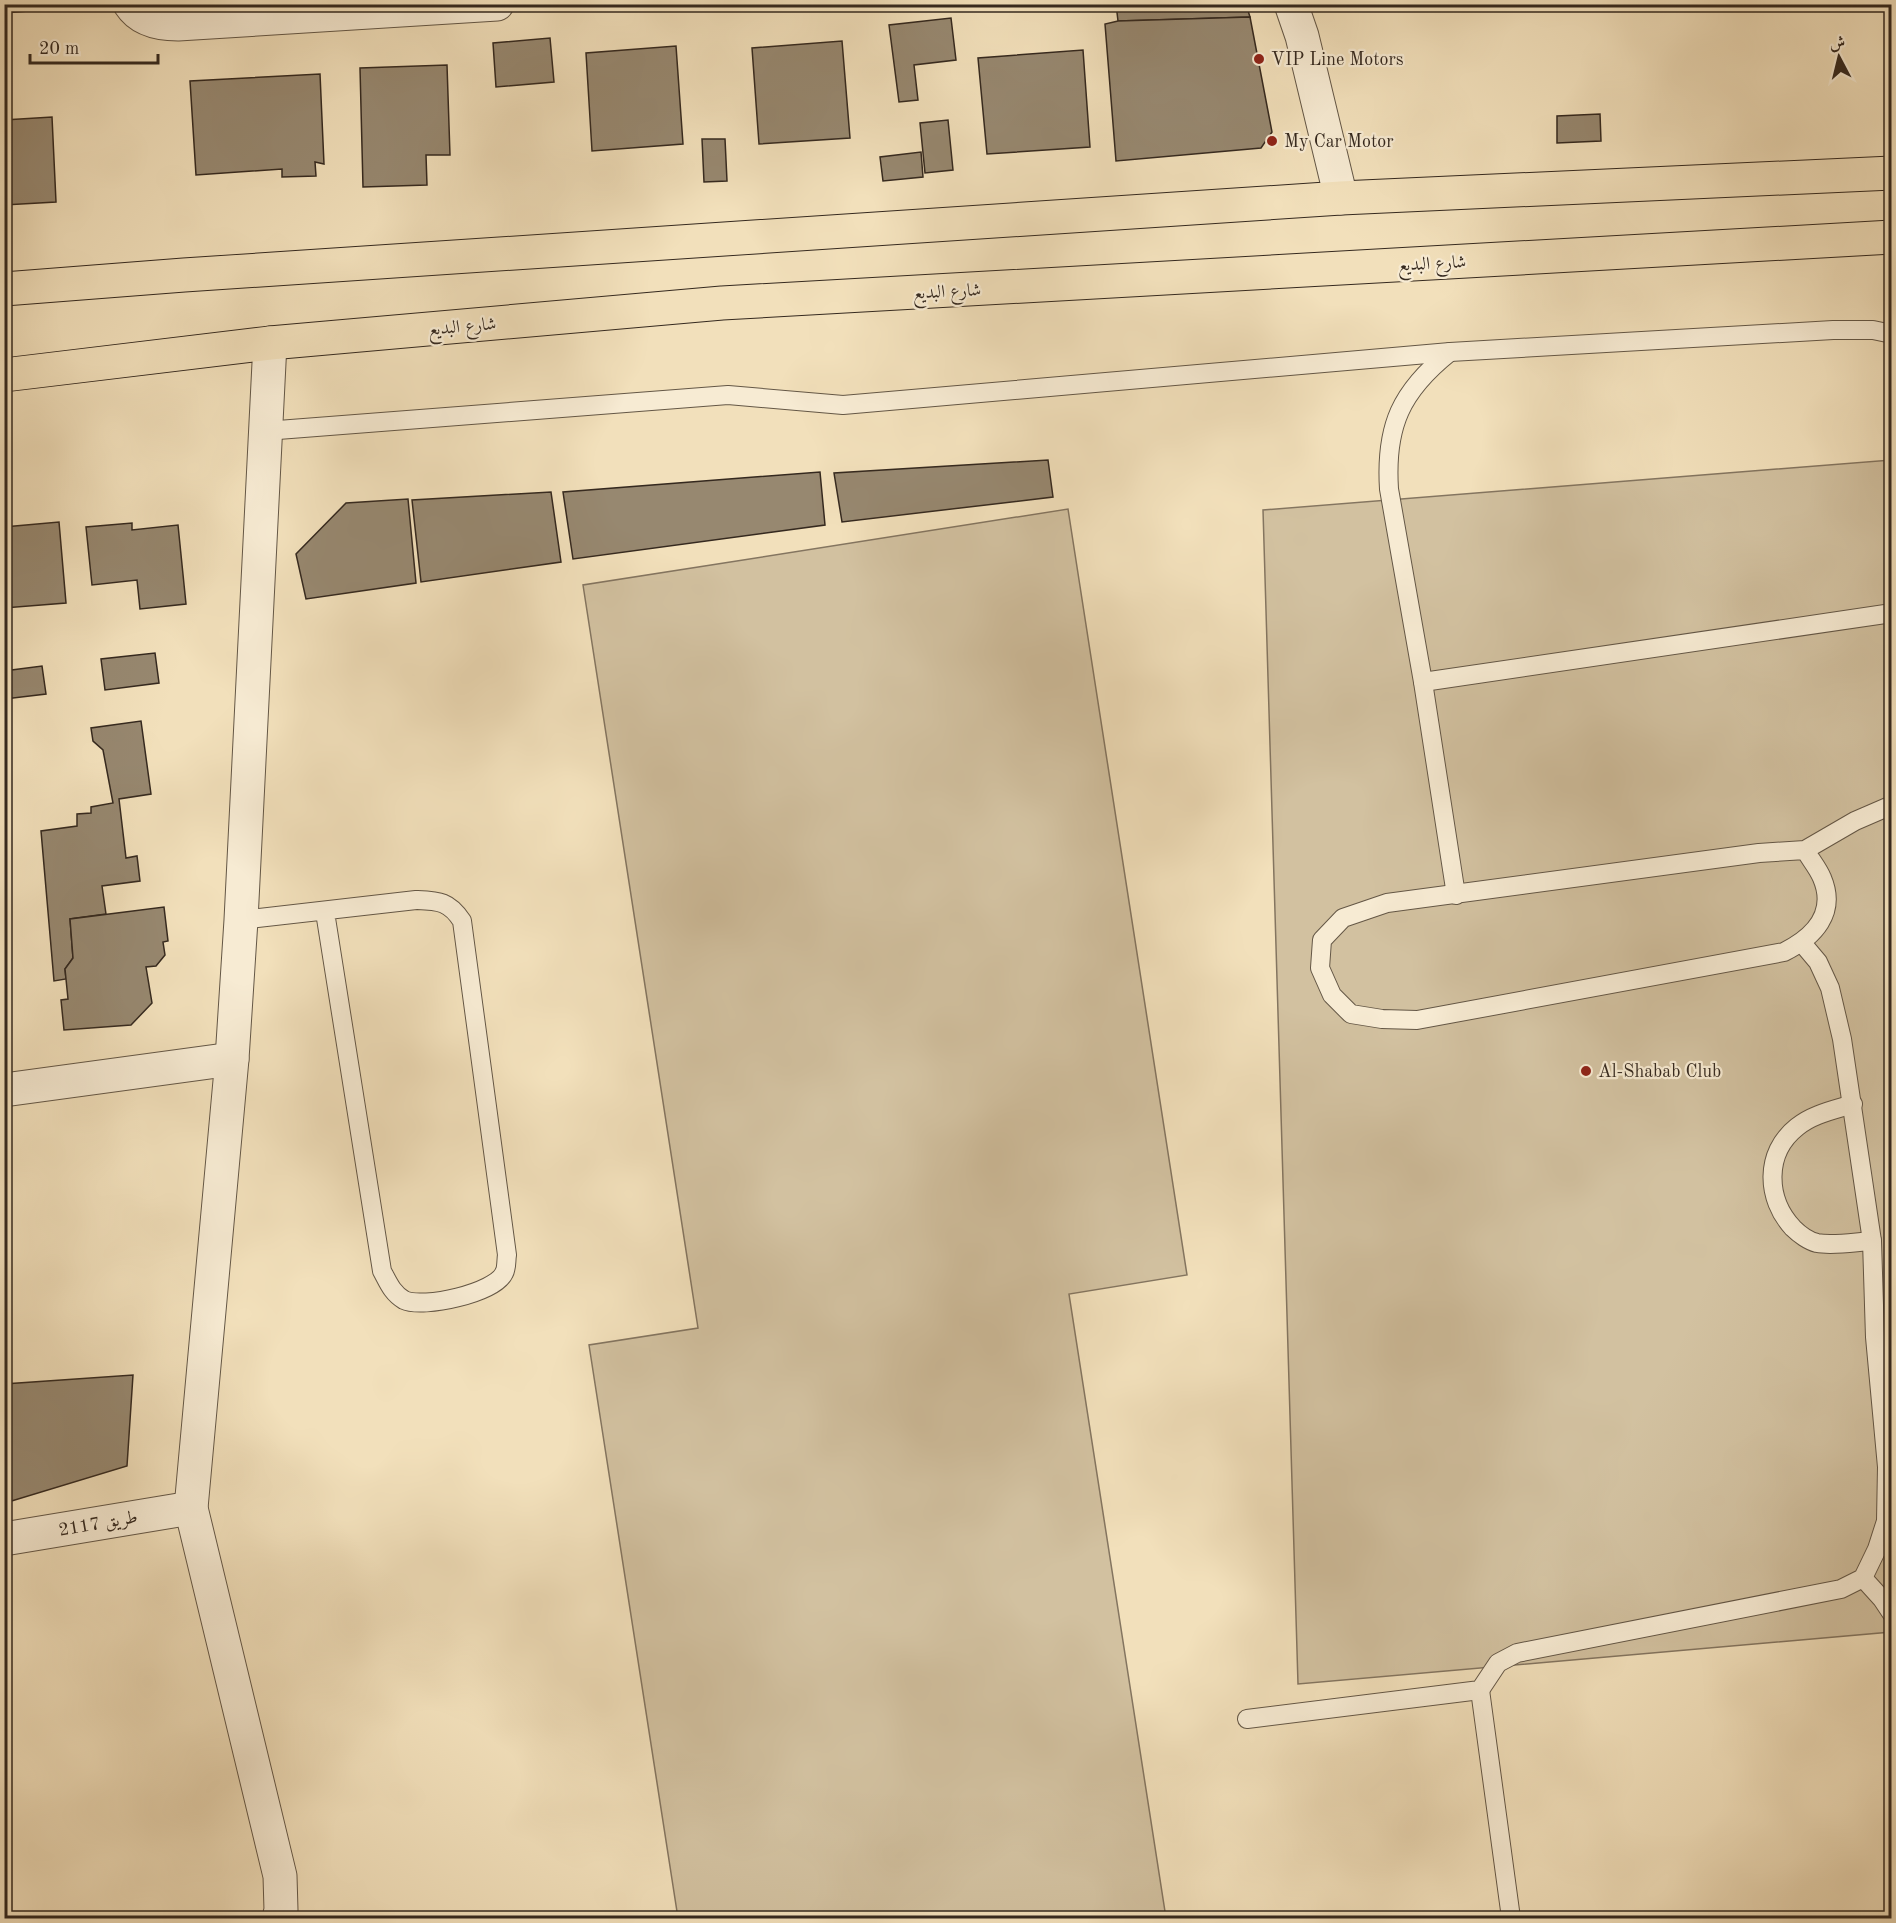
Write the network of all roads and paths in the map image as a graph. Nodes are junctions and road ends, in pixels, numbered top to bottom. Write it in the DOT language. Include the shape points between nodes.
graph roads {
  1 [pos="129,4"];
  2 [pos="497,4"];
  3 [pos="1291,4"];
  4 [pos="1892,173"];
  5 [pos="1341,198"];
  6 [pos="1892,237"];
  7 [pos="4,289"];
  8 [pos="1892,334"];
  9 [pos="270,343"];
  10 [pos="1450,352"];
  11 [pos="4,375"];
  12 [pos="265,431"];
  13 [pos="1892,613"];
  14 [pos="1423,682"];
  15 [pos="1892,805"];
  16 [pos="1805,850"];
  17 [pos="1456,895"];
  18 [pos="325,912"];
  19 [pos="241,920"];
  20 [pos="1802,943"];
  21 [pos="232,1059"];
  22 [pos="4,1090"];
  23 [pos="1852,1104"];
  24 [pos="1872,1241"];
  25 [pos="1883,1336"];
  26 [pos="191,1508"];
  27 [pos="1889,1522"];
  28 [pos="4,1539"];
  29 [pos="1863,1578"];
  30 [pos="1892,1614"];
  31 [pos="1480,1690"];
  32 [pos="1247,1719"];
  33 [pos="279,1918"];
  34 [pos="1511,1918"];
  1 -- 2 [label="street" via="146,19 178,24"];
  3 -- 5 [label="street"];
  4 -- 5 [label="main road"];
  5 -- 7 [label="main road"];
  6 -- 9 [label="main road, شارع البديع" via="722,303"];
  8 -- 10 [label="lane" via="1833,330"];
  9 -- 11 [label="main road, شارع البديع"];
  9 -- 12 [label="street"];
  10 -- 12 [label="lane" via="843,405 728,394"];
  10 -- 14 [label="lane" via="1410,392 1397,417 1388,465"];
  12 -- 19 [label="street"];
  13 -- 14 [label="lane"];
  14 -- 17 [label="lane"];
  15 -- 16 [label="lane"];
  16 -- 17 [label="lane"];
  16 -- 20 [label="lane" via="1822,878 1826,905 1816,930"];
  17 -- 20 [label="lane" via="1387,903 1343,918 1322,940 1320,968 1332,995 1351,1014 1417,1020 1784,952"];
  18 -- 18 [label="lane" via="382,1271 394,1293 407,1301 430,1303 493,1286 504,1274 507,1255 462,921 454,909 440,901 416,900"];
  18 -- 19 [label="lane"];
  19 -- 21 [label="street"];
  20 -- 23 [label="lane" via="1818,962 1830,988"];
  21 -- 22 [label="street"];
  21 -- 26 [label="street"];
  23 -- 24 [label="lane"];
  23 -- 24 [label="lane" via="1814,1116 1797,1127 1783,1142 1771,1180 1784,1218 1798,1233 1816,1243"];
  24 -- 25 [label="lane"];
  25 -- 27 [label="lane"];
  26 -- 28 [label="street, طريق 2117"];
  26 -- 33 [label="street" via="280,1876"];
  27 -- 29 [label="lane"];
  29 -- 30 [label="lane"];
  29 -- 31 [label="lane" via="1841,1588 1517,1653 1498,1663"];
  31 -- 32 [label="lane"];
  31 -- 34 [label="lane"];
}
